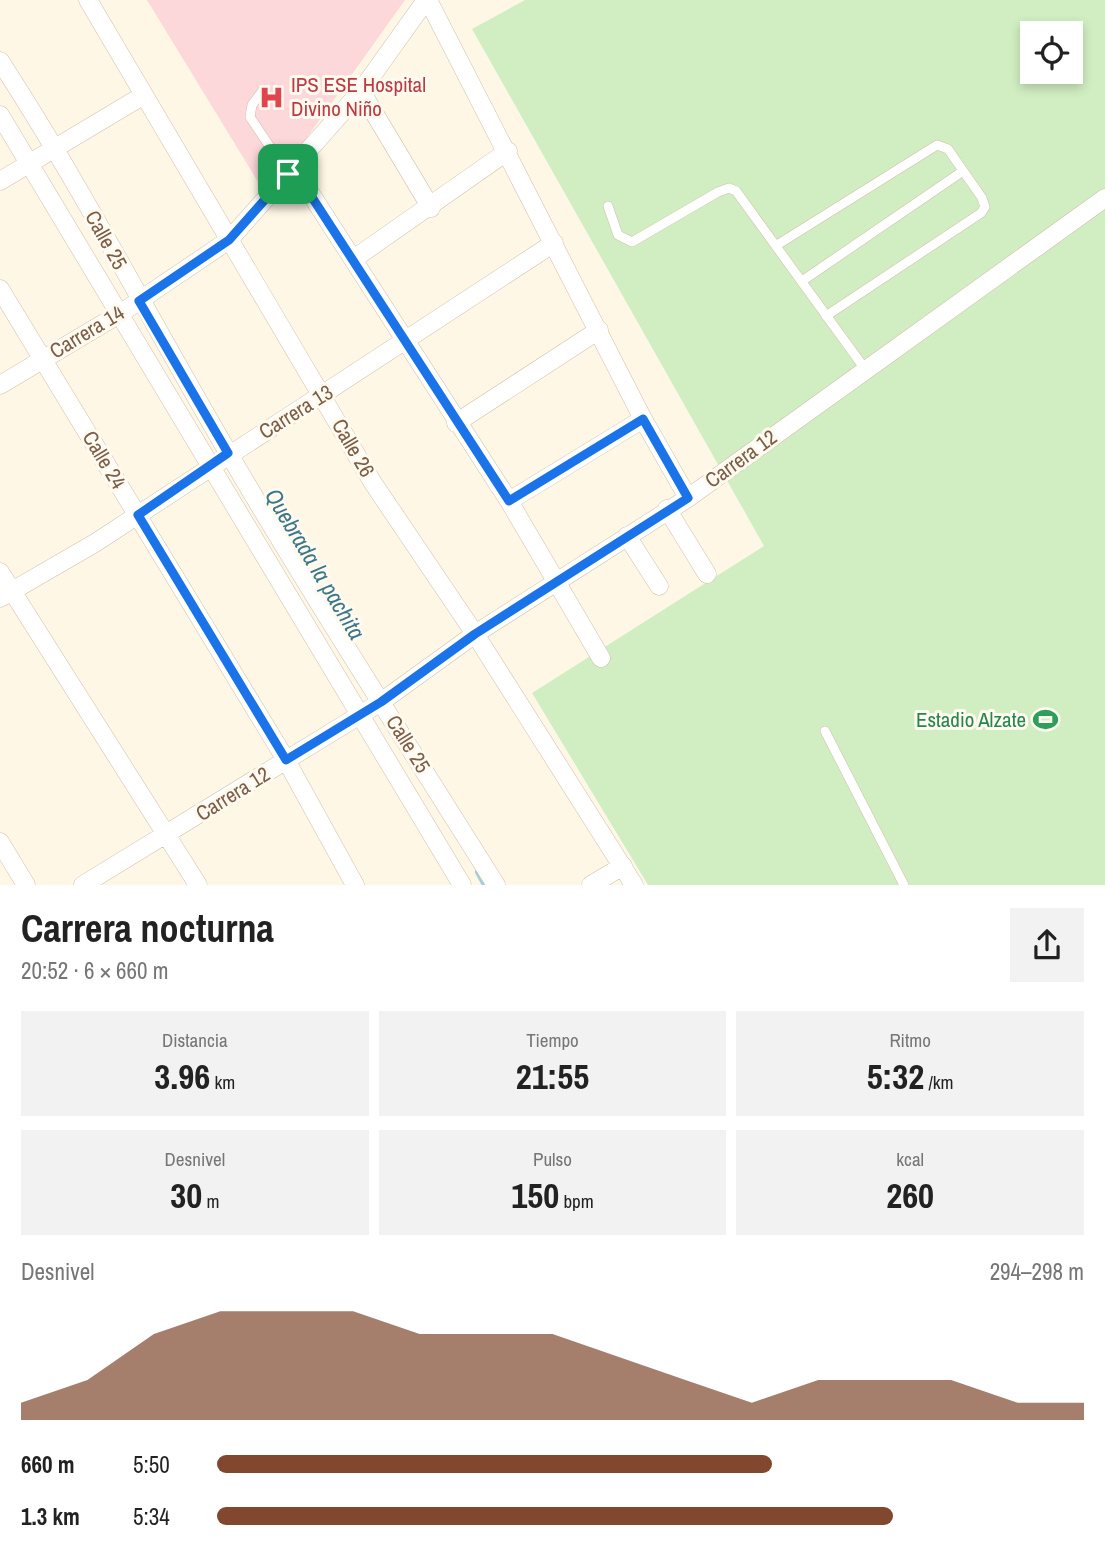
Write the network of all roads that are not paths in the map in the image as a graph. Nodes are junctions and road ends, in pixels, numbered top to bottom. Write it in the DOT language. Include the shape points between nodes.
graph roads {
  1 [pos="88,0"];
  2 [pos="427,0"];
  3 [pos="0,61"];
  4 [pos="263,90"];
  5 [pos="362,91"];
  6 [pos="144,95"];
  7 [pos="0,115"];
  8 [pos="56,147"];
  9 [pos="508,151"];
  10 [pos="29,162"];
  11 [pos="291,171"];
  12 [pos="963,171"];
  13 [pos="0,181"];
  14 [pos="1105,198"];
  15 [pos="608,206"];
  16 [pos="431,208"];
  17 [pos="229,240"];
  18 [pos="554,243"];
  19 [pos="777,245"];
  20 [pos="355,258"];
  21 [pos="802,281"];
  22 [pos="0,289"];
  23 [pos="139,301"];
  24 [pos="121,313"];
  25 [pos="826,316"];
  26 [pos="599,330"];
  27 [pos="406,342"];
  28 [pos="43,359"];
  29 [pos="864,369"];
  30 [pos="0,385"];
  31 [pos="323,396"];
  32 [pos="643,419"];
  33 [pos="456,423"];
  34 [pos="228,453"];
  35 [pos="213,465"];
  36 [pos="688,498"];
  37 [pos="509,501"];
  38 [pos="667,509"];
  39 [pos="138,515"];
  40 [pos="627,536"];
  41 [pos="0,572"];
  42 [pos="707,574"];
  43 [pos="556,584"];
  44 [pos="659,586"];
  45 [pos="6,595"];
  46 [pos="475,634"];
  47 [pos="601,658"];
  48 [pos="381,702"];
  49 [pos="362,713"];
  50 [pos="825,731"];
  51 [pos="286,760"];
  52 [pos="169,834"];
  53 [pos="0,842"];
  54 [pos="623,866"];
  55 [pos="26,885"];
  56 [pos="83,885"];
  57 [pos="198,885"];
  58 [pos="355,885"];
  59 [pos="462,885"];
  60 [pos="496,885"];
  61 [pos="592,885"];
  62 [pos="634,885"];
  63 [pos="904,885"];
  1 -- 6 [label="street, Calle 26"];
  2 -- 5 [label="street, Carrera 14"];
  2 -- 9 [label="street"];
  3 -- 8 [label="street, Calle 25"];
  4 -- 11 [label="lane" via="249,111 250,117"];
  5 -- 11 [label="street, Carrera 14"];
  5 -- 16 [label="street"];
  6 -- 8 [label="street"];
  6 -- 17 [label="street, Calle 26"];
  7 -- 10 [label="street"];
  8 -- 10 [label="street"];
  8 -- 23 [label="street, Calle 25"];
  9 -- 16 [label="street"];
  9 -- 18 [label="street"];
  10 -- 13 [label="street"];
  10 -- 24 [label="street"];
  11 -- 17 [label="street, Carrera 14"];
  11 -- 20 [label="street"];
  12 -- 19 [label="lane" via="948,149 937,145"];
  12 -- 21 [label="lane"];
  12 -- 25 [label="lane" via="982,198 985,207 981,213"];
  14 -- 29 [label="street, Carrera 12"];
  15 -- 19 [label="lane" via="618,235 632,242 729,188 748,205"];
  16 -- 20 [label="street"];
  17 -- 23 [label="street, Carrera 14"];
  17 -- 31 [label="street, Calle 26"];
  18 -- 26 [label="street"];
  18 -- 27 [label="street, Carrera 13"];
  19 -- 21 [label="lane"];
  20 -- 27 [label="street"];
  21 -- 25 [label="lane"];
  22 -- 28 [label="street, Calle 24"];
  23 -- 24 [label="street, Carrera 14"];
  23 -- 34 [label="street, Calle 25"];
  24 -- 28 [label="street, Carrera 14"];
  24 -- 35 [label="street"];
  25 -- 29 [label="lane"];
  26 -- 32 [label="street"];
  26 -- 33 [label="street"];
  27 -- 31 [label="street, Carrera 13"];
  27 -- 33 [label="street"];
  28 -- 30 [label="street, Carrera 14"];
  28 -- 39 [label="street, Calle 24"];
  29 -- 36 [label="street, Carrera 12"];
  31 -- 34 [label="street, Carrera 13"];
  31 -- 46 [label="street, Calle 26" via="373,483"];
  32 -- 36 [label="street"];
  32 -- 37 [label="street"];
  33 -- 37 [label="street"];
  34 -- 35 [label="street, Carrera 13"];
  34 -- 48 [label="street, Calle 25"];
  35 -- 39 [label="street, Carrera 13"];
  35 -- 49 [label="street"];
  36 -- 38 [label="street, Carrera 12"];
  37 -- 43 [label="street"];
  38 -- 40 [label="street, Carrera 12"];
  38 -- 42 [label="street"];
  39 -- 45 [label="street, Carrera 13"];
  39 -- 51 [label="street, Calle 24"];
  40 -- 43 [label="street, Carrera 12"];
  40 -- 44 [label="street"];
  41 -- 45 [label="street"];
  43 -- 46 [label="street, Carrera 12"];
  43 -- 47 [label="street"];
  45 -- 52 [label="street"];
  46 -- 48 [label="street, Carrera 12"];
  46 -- 54 [label="street, Calle 26"];
  48 -- 49 [label="street, Carrera 12"];
  48 -- 60 [label="street, Calle 25"];
  49 -- 51 [label="street, Carrera 12"];
  49 -- 59 [label="street"];
  50 -- 63 [label="lane"];
  51 -- 52 [label="street, Carrera 12"];
  51 -- 58 [label="street, Calle 24"];
  52 -- 56 [label="street, Carrera 12"];
  52 -- 57 [label="street"];
  53 -- 55 [label="street"];
  54 -- 61 [label="street"];
  54 -- 62 [label="street, Calle 26"];
}
